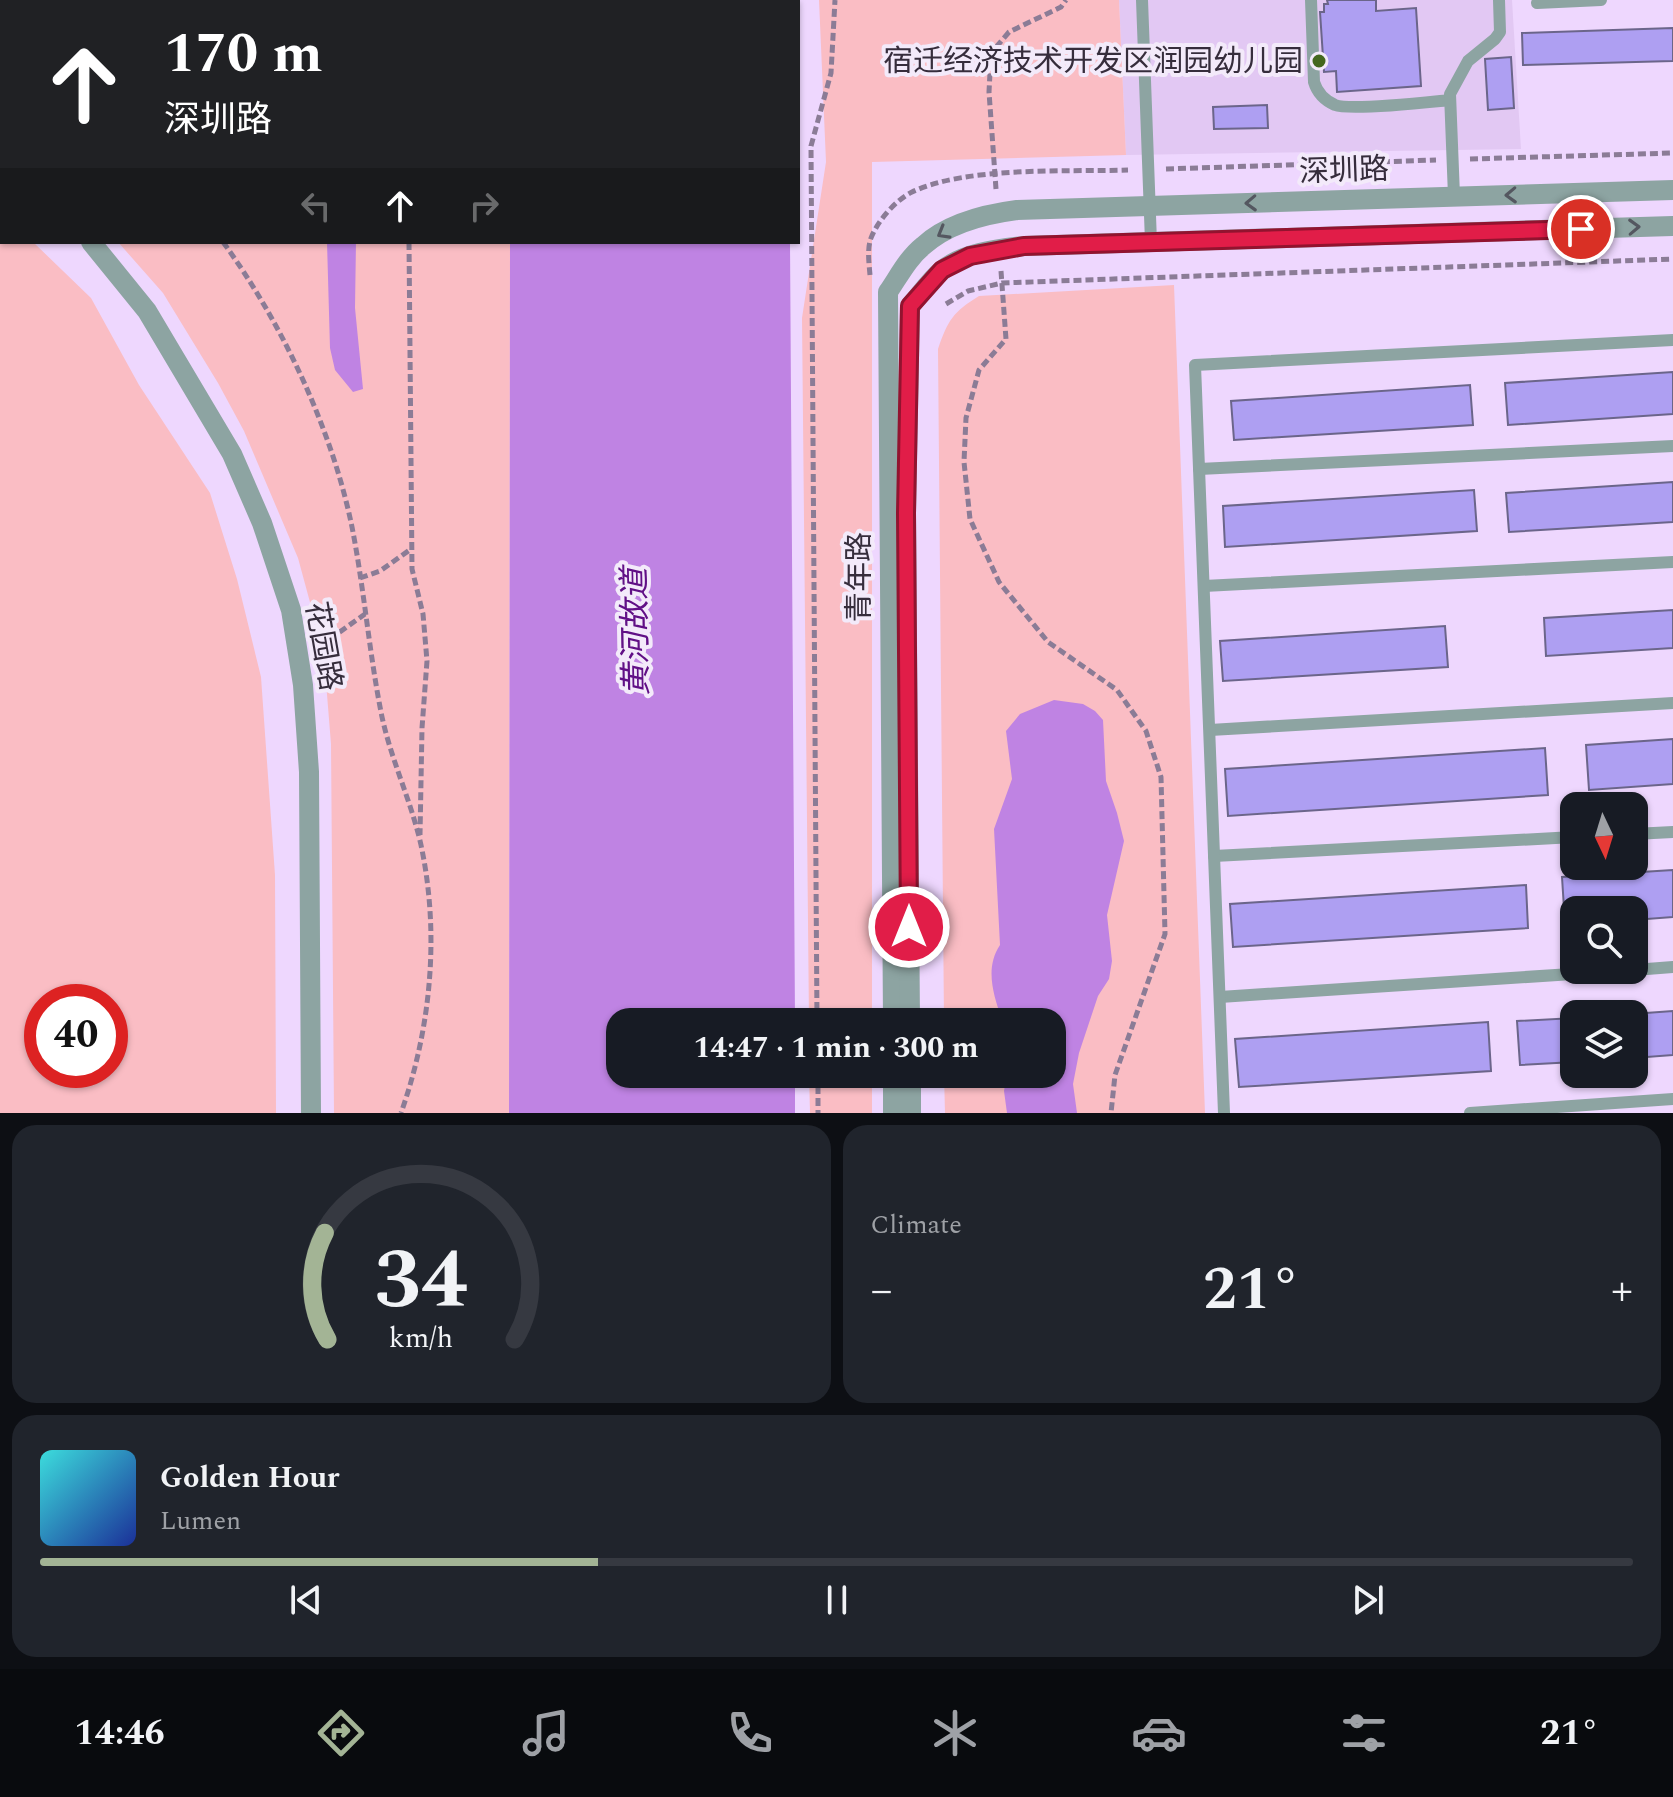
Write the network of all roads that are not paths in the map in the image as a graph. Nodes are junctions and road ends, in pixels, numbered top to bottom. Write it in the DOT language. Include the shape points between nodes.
graph roads {
  1 [pos="1142,0"];
  2 [pos="1311,0"];
  3 [pos="1499,0"];
  4 [pos="1601,0"];
  5 [pos="1537,3"];
  6 [pos="1450,100"];
  7 [pos="1673,190"];
  8 [pos="1454,196"];
  9 [pos="1149,206"];
  10 [pos="1007,211"];
  11 [pos="1673,226"];
  12 [pos="1151,242"];
  13 [pos="93,244"];
  14 [pos="1673,340"];
  15 [pos="1673,446"];
  16 [pos="1199,469"];
  17 [pos="1673,562"];
  18 [pos="1204,586"];
  19 [pos="1673,703"];
  20 [pos="1210,730"];
  21 [pos="1673,832"];
  22 [pos="1648,833"];
  23 [pos="1560,838"];
  24 [pos="1214,856"];
  25 [pos="1673,967"];
  26 [pos="1648,969"];
  27 [pos="1560,975"];
  28 [pos="1220,997"];
  29 [pos="893,1008"];
  30 [pos="910,1008"];
  31 [pos="893,1088"];
  32 [pos="911,1088"];
  33 [pos="1673,1099"];
  34 [pos="311,1113"];
  35 [pos="893,1113"];
  36 [pos="911,1113"];
  37 [pos="1224,1113"];
  38 [pos="1470,1113"];
  1 -- 9 [label="lane"];
  2 -- 6 [label="lane" via="1314,82 1325,99 1344,107"];
  3 -- 6 [label="lane" via="1500,32 1462,69"];
  4 -- 5 [label="lane"];
  6 -- 8 [label="lane"];
  7 -- 8 [label="street, 深圳路, one-way"];
  8 -- 9 [label="street, 深圳路, one-way"];
  9 -- 10 [label="street, 深圳路"];
  9 -- 12 [label="lane"];
  10 -- 29 [label="street, 青年路, one-way" via="954,226 924,245 888,292"];
  12 -- 11 [label="street, one-way"];
  12 -- 30 [label="street, 青年路" via="1000,248 942,270 910,306"];
  13 -- 34 [label="street, 花园路" via="147,311 232,454 291,610 309,772"];
  14 -- 16 [label="lane" via="1195,365"];
  15 -- 16 [label="lane"];
  16 -- 18 [label="lane"];
  17 -- 18 [label="lane"];
  18 -- 20 [label="lane"];
  19 -- 20 [label="lane"];
  20 -- 24 [label="lane"];
  21 -- 22 [label="lane"];
  23 -- 24 [label="lane"];
  24 -- 28 [label="lane"];
  25 -- 26 [label="lane"];
  27 -- 28 [label="lane"];
  28 -- 37 [label="lane"];
  31 -- 35 [label="street"];
  32 -- 36 [label="street"];
  33 -- 38 [label="lane"];
}
